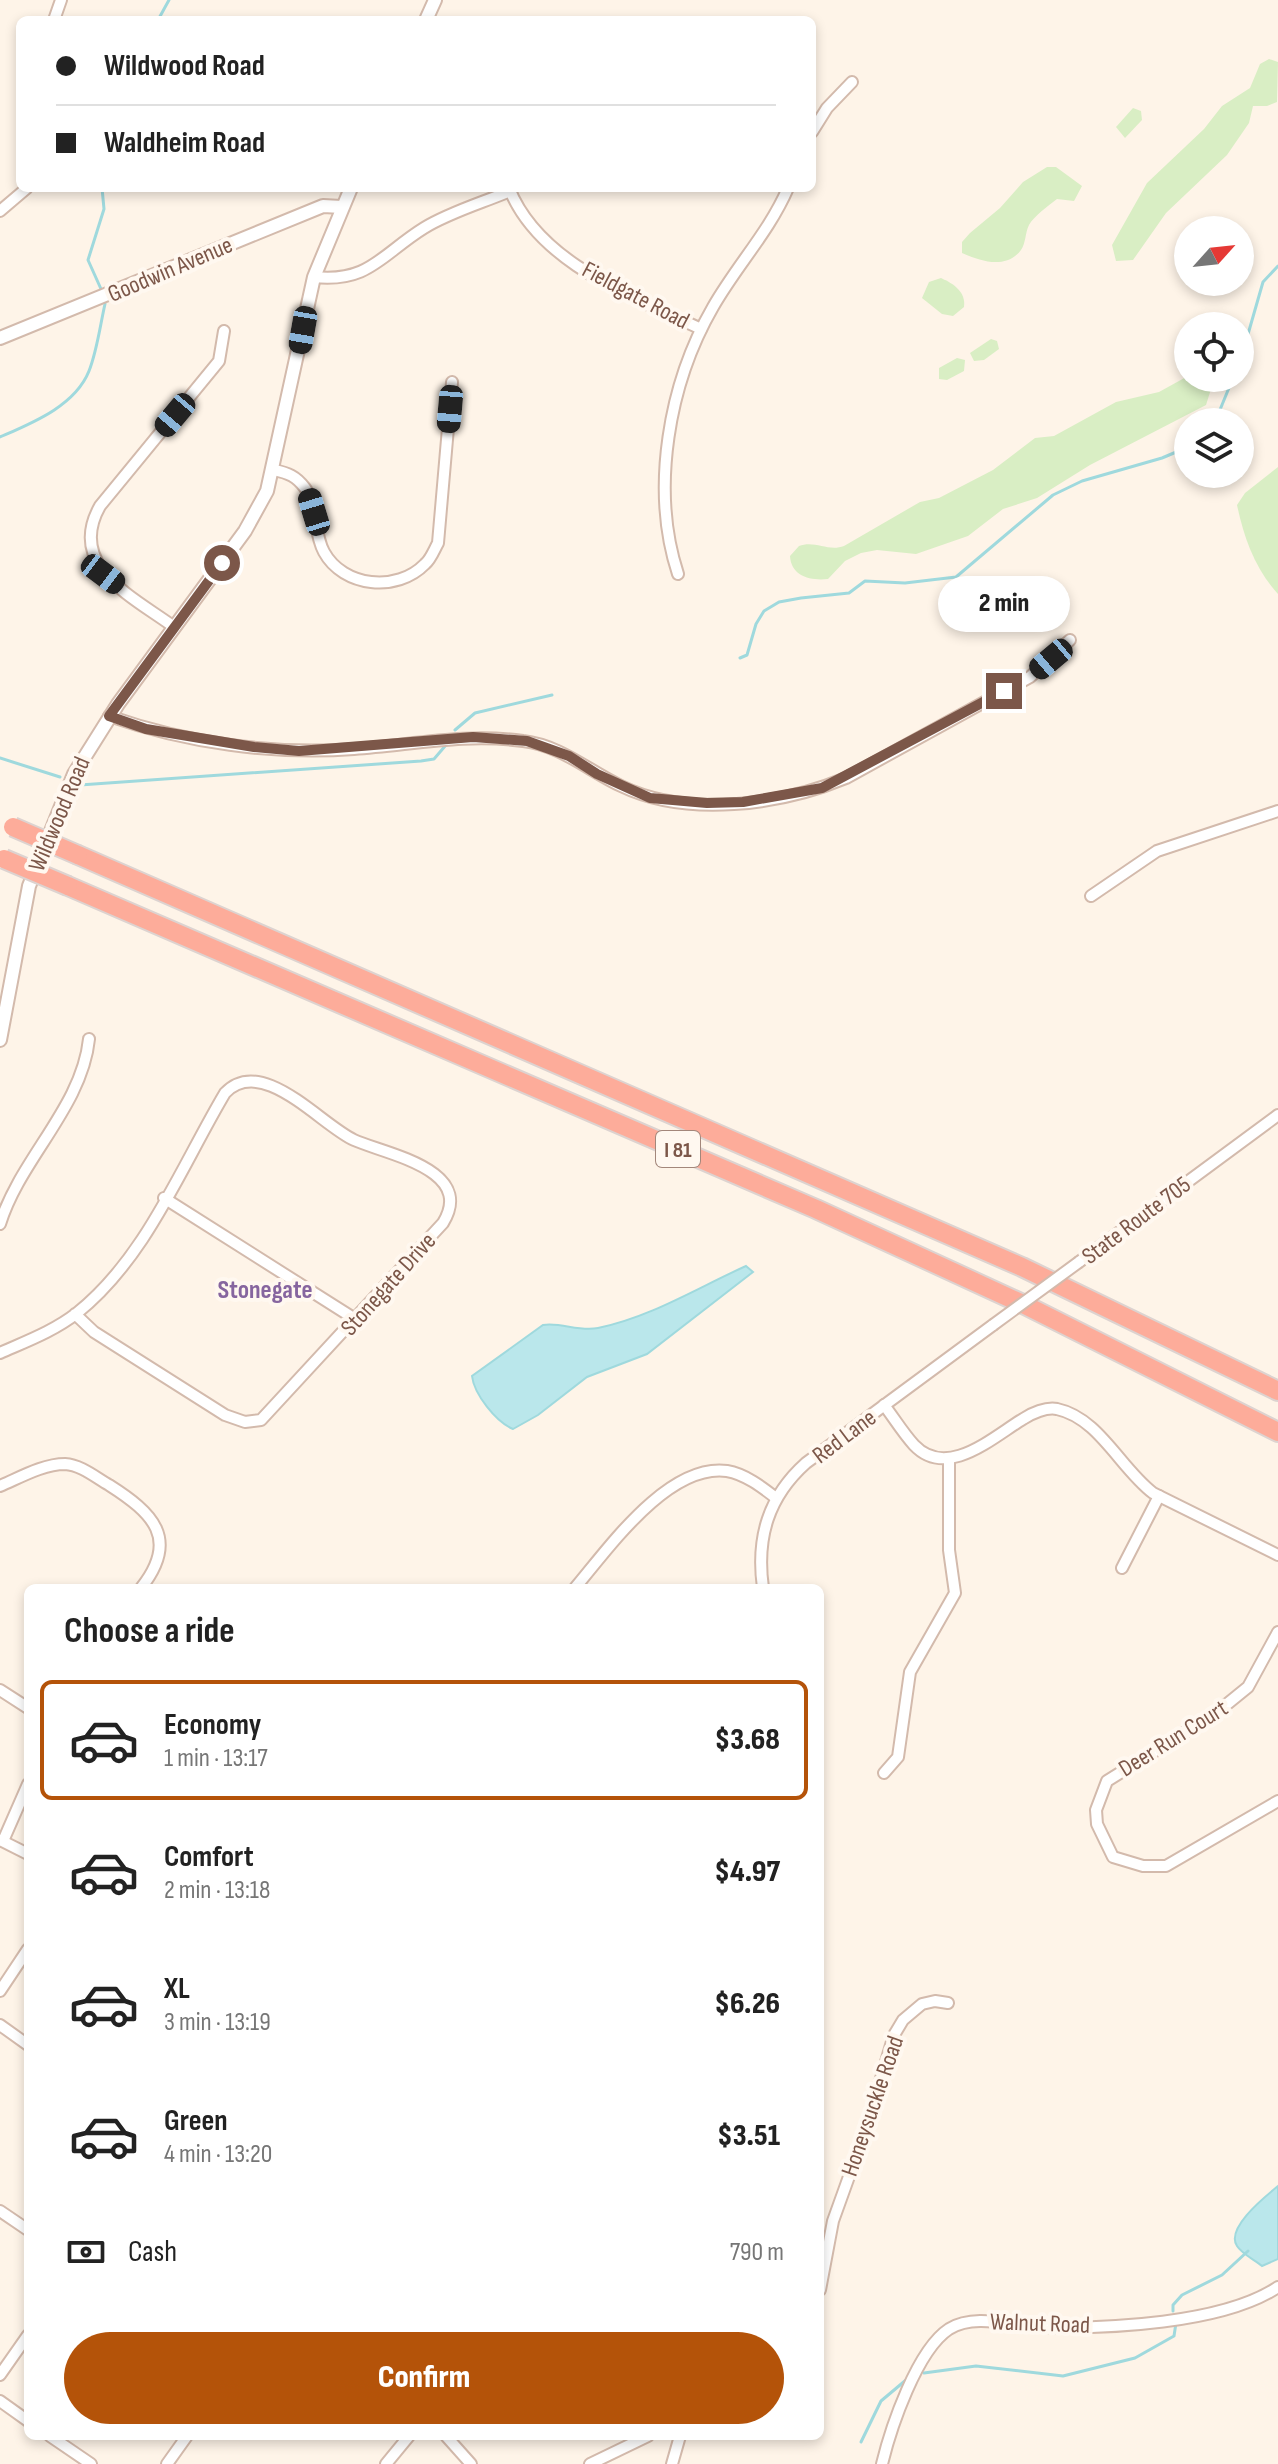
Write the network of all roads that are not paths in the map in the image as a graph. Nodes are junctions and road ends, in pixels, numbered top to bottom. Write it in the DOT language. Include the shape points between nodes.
graph roads {
  1 [pos="852,82"];
  2 [pos="816,126"];
  3 [pos="22,192"];
  4 [pos="349,192"];
  5 [pos="506,192"];
  6 [pos="511,192"];
  7 [pos="786,192"];
  8 [pos="342,207"];
  9 [pos="0,211"];
  10 [pos="314,277"];
  11 [pos="701,329"];
  12 [pos="224,331"];
  13 [pos="0,338"];
  14 [pos="452,382"];
  15 [pos="274,470"];
  16 [pos="678,574"];
  17 [pos="174,627"];
  18 [pos="1070,640"];
  19 [pos="109,716"];
  20 [pos="1278,811"];
  21 [pos="7,824"];
  22 [pos="2,858"];
  23 [pos="1091,896"];
  24 [pos="89,1039"];
  25 [pos="0,1040"];
  26 [pos="1278,1115"];
  27 [pos="164,1198"];
  28 [pos="0,1224"];
  29 [pos="75,1314"];
  30 [pos="355,1319"];
  31 [pos="993,1325"];
  32 [pos="0,1353"];
  33 [pos="1278,1391"];
  34 [pos="884,1405"];
  35 [pos="1278,1432"];
  36 [pos="949,1459"];
  37 [pos="0,1486"];
  38 [pos="1159,1496"];
  39 [pos="776,1498"];
  40 [pos="1278,1555"];
  41 [pos="1122,1568"];
  42 [pos="144,1584"];
  43 [pos="578,1584"];
  44 [pos="763,1584"];
  45 [pos="1278,1632"];
  46 [pos="0,1690"];
  47 [pos="24,1705"];
  48 [pos="884,1773"];
  49 [pos="24,1793"];
  50 [pos="1278,1801"];
  51 [pos="2,1840"];
  52 [pos="24,1852"];
  53 [pos="24,1955"];
  54 [pos="0,1991"];
  55 [pos="948,2003"];
  56 [pos="0,2025"];
  57 [pos="24,2042"];
  58 [pos="0,2211"];
  59 [pos="24,2227"];
  60 [pos="824,2269"];
  61 [pos="1278,2287"];
  62 [pos="24,2341"];
  63 [pos="0,2375"];
  64 [pos="0,2401"];
  65 [pos="24,2418"];
  66 [pos="56,2440"];
  67 [pos="184,2440"];
  68 [pos="406,2440"];
  69 [pos="450,2440"];
  70 [pos="640,2440"];
  71 [pos="679,2440"];
  72 [pos="91,2464"];
  73 [pos="167,2464"];
  74 [pos="386,2464"];
  75 [pos="471,2464"];
  76 [pos="590,2464"];
  77 [pos="672,2464"];
  78 [pos="882,2464"];
  1 -- 2 [label="street"];
  3 -- 9 [label="street"];
  4 -- 8 [label="street, Wildwood Road"];
  5 -- 10 [label="street" via="425,228 366,272"];
  6 -- 11 [label="street, Fieldgate Road" via="526,217 579,266"];
  7 -- 11 [label="street" via="767,232 726,285"];
  8 -- 10 [label="street, Wildwood Road"];
  8 -- 13 [label="street, Goodwin Avenue" via="323,206"];
  10 -- 15 [label="street, Wildwood Road"];
  11 -- 16 [label="street" via="677,398 668,449 667,524"];
  12 -- 17 [label="street" via="223,352 214,368 100,506 90,530 90,550 103,574"];
  14 -- 15 [label="street" via="438,543 426,563 403,579 362,582 344,574 325,555 315,533 307,490 294,475"];
  15 -- 17 [label="street, Wildwood Road" via="245,531"];
  17 -- 19 [label="street, Wildwood Road"];
  18 -- 19 [label="street" via="1030,677 846,778 822,788 743,802 650,798 569,756 527,741 473,737 299,751 146,729"];
  19 -- 25 [label="street, Wildwood Road" via="74,774 29,886"];
  20 -- 23 [label="street" via="1157,851"];
  21 -- 33 [label="highway, I 81, bridge" via="1022,1267"];
  22 -- 35 [label="highway, I 81, bridge" via="845,1222"];
  24 -- 28 [label="street" via="83,1071"];
  26 -- 31 [label="street, State Route 705, bridge"];
  27 -- 29 [label="street, Stonegate Drive" via="125,1264"];
  27 -- 30 [label="street"];
  27 -- 30 [label="street, Stonegate Drive" via="225,1093 246,1081 263,1083 321,1114 354,1140 389,1150 440,1178 449,1194 446,1218"];
  29 -- 30 [label="street, Stonegate Drive" via="94,1332 225,1415 245,1422 270,1414"];
  29 -- 32 [label="street, Stonegate Drive"];
  31 -- 34 [label="street, Red Lane"];
  34 -- 36 [label="street" via="916,1447"];
  34 -- 39 [label="street, Red Lane" via="806,1463"];
  36 -- 38 [label="street" via="966,1455 1031,1413 1052,1408 1086,1422 1138,1482"];
  36 -- 48 [label="street" via="949,1550 955,1593 910,1672 898,1757"];
  37 -- 42 [label="street" via="56,1465 73,1465 139,1504 153,1520 160,1542"];
  38 -- 40 [label="street"];
  38 -- 41 [label="street"];
  39 -- 43 [label="street" via="730,1472 695,1476 636,1516"];
  39 -- 44 [label="street, Red Lane" via="762,1533"];
  45 -- 50 [label="street, Deer Run Court" via="1248,1687 1107,1781 1096,1810 1097,1824 1113,1857 1166,1866"];
  46 -- 47 [label="street"];
  49 -- 51 [label="street"];
  51 -- 52 [label="street"];
  53 -- 54 [label="street"];
  55 -- 60 [label="street, Honeysuckle Road" via="922,2004 894,2035 833,2221"];
  56 -- 57 [label="street"];
  58 -- 59 [label="street"];
  61 -- 78 [label="street, Walnut Road" via="1231,2309 1184,2318 1071,2327 960,2324 942,2335 924,2359"];
  62 -- 63 [label="street"];
  64 -- 65 [label="street"];
  66 -- 72 [label="street"];
  67 -- 73 [label="street"];
  68 -- 74 [label="street"];
  69 -- 75 [label="street"];
  70 -- 76 [label="street"];
  71 -- 77 [label="street"];
}
